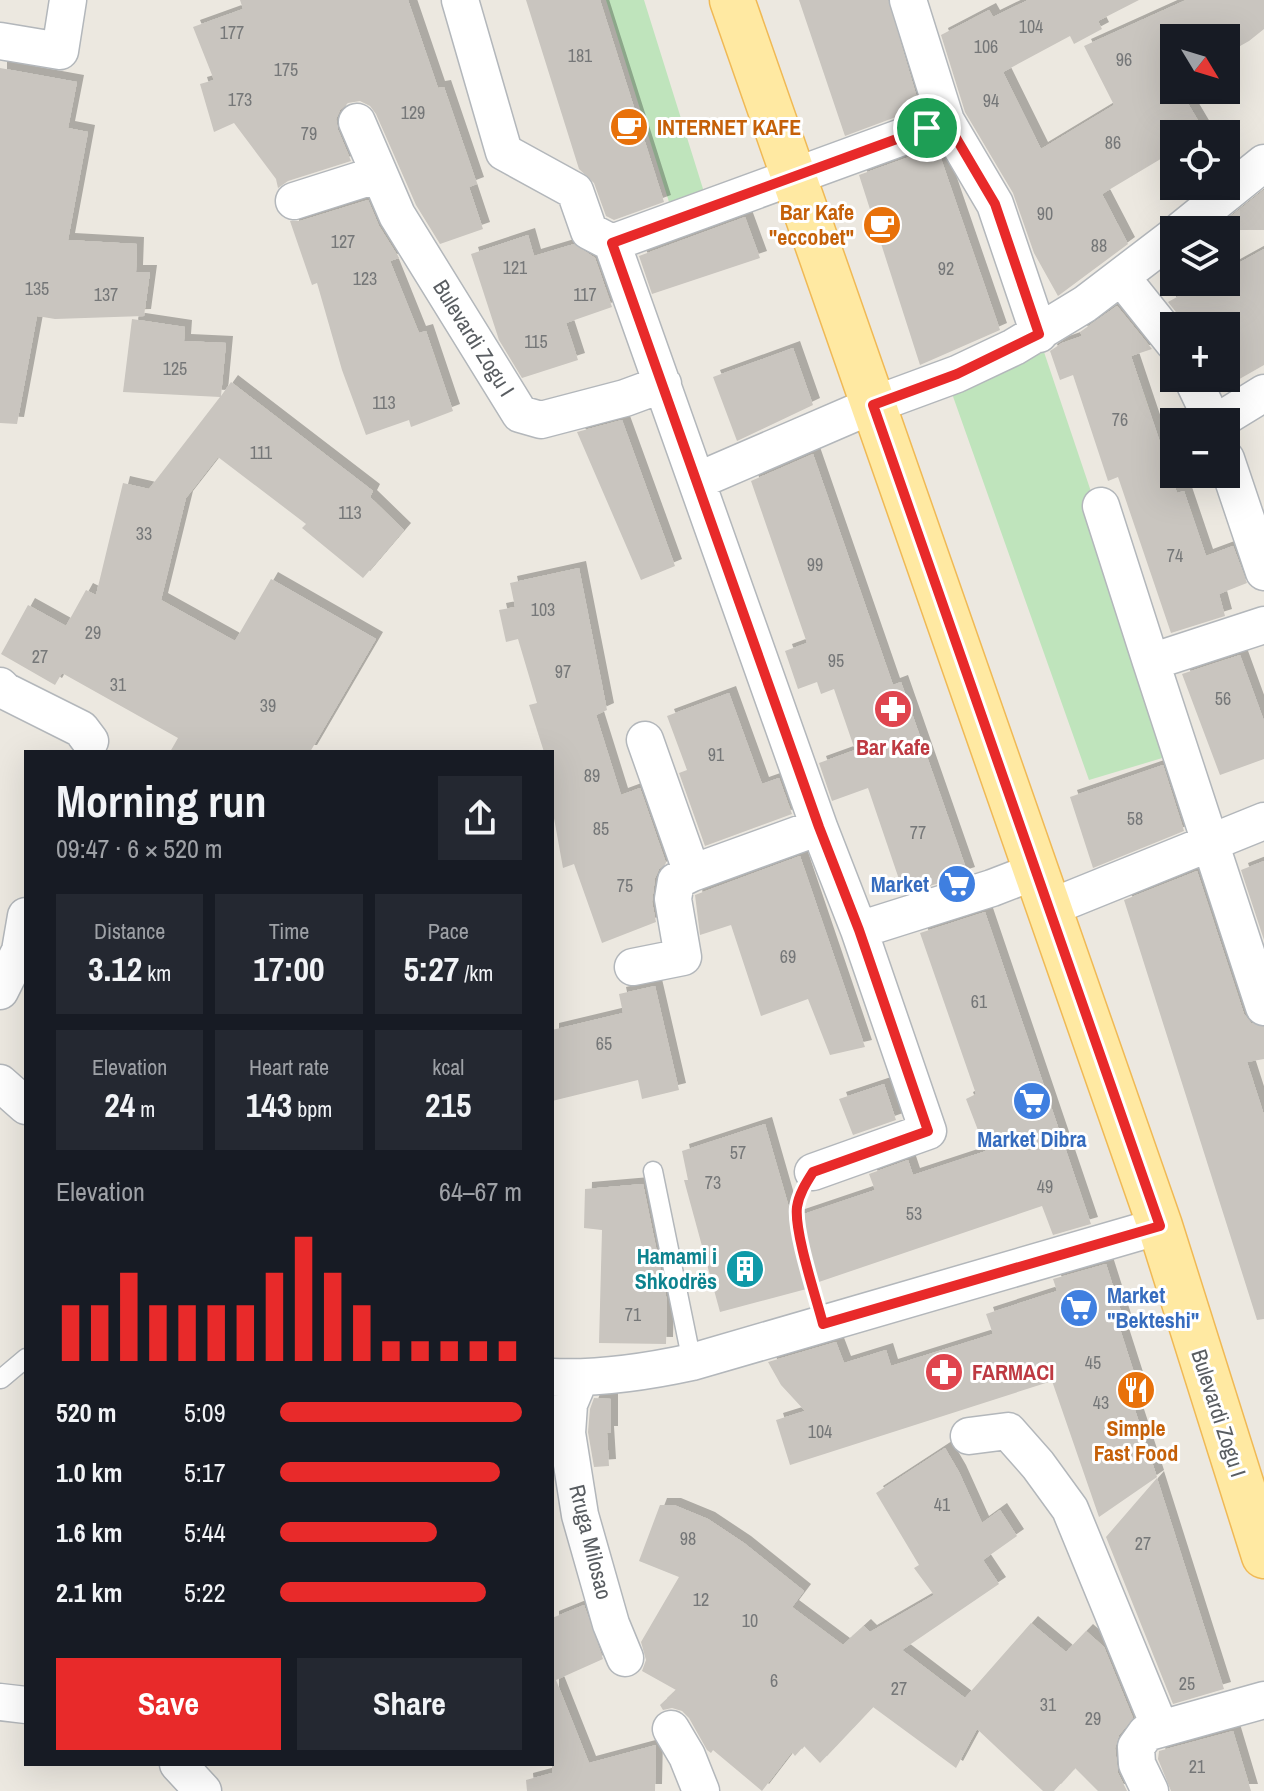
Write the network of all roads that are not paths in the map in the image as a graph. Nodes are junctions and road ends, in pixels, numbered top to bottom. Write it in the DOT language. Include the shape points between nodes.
graph roads {
  1 [pos="68,0"];
  2 [pos="460,0"];
  3 [pos="732,0"];
  4 [pos="917,3"];
  5 [pos="0,41"];
  6 [pos="946,121"];
  7 [pos="357,122"];
  8 [pos="1264,163"];
  9 [pos="379,174"];
  10 [pos="794,177"];
  11 [pos="294,201"];
  12 [pos="1198,216"];
  13 [pos="612,243"];
  14 [pos="1160,247"];
  15 [pos="1122,278"];
  16 [pos="1160,326"];
  17 [pos="1039,334"];
  18 [pos="663,384"];
  19 [pos="1264,393"];
  20 [pos="873,405"];
  21 [pos="1239,408"];
  22 [pos="697,481"];
  23 [pos="1236,488"];
  24 [pos="1101,506"];
  25 [pos="1264,572"];
  26 [pos="1264,625"];
  27 [pos="1151,662"];
  28 [pos="0,686"];
  29 [pos="645,740"];
  30 [pos="94,743"];
  31 [pos="1264,821"];
  32 [pos="819,827"];
  33 [pos="1211,842"];
  34 [pos="692,873"];
  35 [pos="1042,890"];
  36 [pos="859,930"];
  37 [pos="24,938"];
  38 [pos="633,967"];
  39 [pos="0,991"];
  40 [pos="1264,1007"];
  41 [pos="0,1083"];
  42 [pos="24,1104"];
  43 [pos="653,1171"];
  44 [pos="813,1172"];
  45 [pos="1160,1226"];
  46 [pos="24,1360"];
  47 [pos="692,1362"];
  48 [pos="566,1378"];
  49 [pos="1,1379"];
  50 [pos="969,1436"];
  51 [pos="1264,1556"];
  52 [pos="625,1658"];
  53 [pos="1264,1700"];
  54 [pos="0,1702"];
  55 [pos="24,1705"];
  56 [pos="1160,1728"];
  57 [pos="671,1729"];
  58 [pos="180,1766"];
  59 [pos="203,1791"];
  60 [pos="701,1791"];
  61 [pos="1150,1791"];
  1 -- 5 [label="street" via="60,51"];
  2 -- 13 [label="street" via="504,152 575,191 589,231"];
  3 -- 10 [label="main road, Bulevardi Zogu I"];
  4 -- 6 [label="street"];
  6 -- 10 [label="street"];
  6 -- 17 [label="street" via="995,204"];
  7 -- 9 [label="street, Bulevardi Zogu I"];
  8 -- 12 [label="street"];
  9 -- 11 [label="street"];
  9 -- 18 [label="street, Bulevardi Zogu I" via="417,250 520,414 541,420"];
  10 -- 13 [label="street"];
  10 -- 20 [label="main road, Bulevardi Zogu I"];
  13 -- 18 [label="street"];
  14 -- 15 [label="street"];
  15 -- 16 [label="street"];
  15 -- 17 [label="street"];
  17 -- 20 [label="street" via="957,374"];
  18 -- 22 [label="street"];
  19 -- 21 [label="street"];
  20 -- 22 [label="street"];
  20 -- 35 [label="main road, Bulevardi Zogu I"];
  22 -- 32 [label="street"];
  23 -- 25 [label="street"];
  24 -- 27 [label="street"];
  26 -- 27 [label="street"];
  27 -- 33 [label="street"];
  28 -- 30 [label="street" via="81,729"];
  29 -- 34 [label="street"];
  31 -- 33 [label="street"];
  32 -- 34 [label="street"];
  32 -- 36 [label="street"];
  33 -- 35 [label="street"];
  33 -- 40 [label="street"];
  34 -- 38 [label="street" via="676,881 673,899 683,957"];
  35 -- 36 [label="street" via="981,892"];
  35 -- 45 [label="main road, Bulevardi Zogu I"];
  36 -- 44 [label="street" via="928,1131"];
  37 -- 39 [label="street"];
  41 -- 42 [label="street"];
  43 -- 47 [label="lane"];
  45 -- 47 [label="street"];
  45 -- 51 [label="main road, Bulevardi Zogu I"];
  46 -- 49 [label="lane"];
  47 -- 48 [label="street"];
  48 -- 52 [label="street, Rruga Milosao" via="567,1433 580,1515"];
  50 -- 56 [label="street" via="1008,1431 1070,1509"];
  53 -- 56 [label="street"];
  54 -- 55 [label="street"];
  56 -- 61 [label="street" via="1146,1733 1136,1747 1137,1764"];
  57 -- 60 [label="street"];
  58 -- 59 [label="street"];
}
